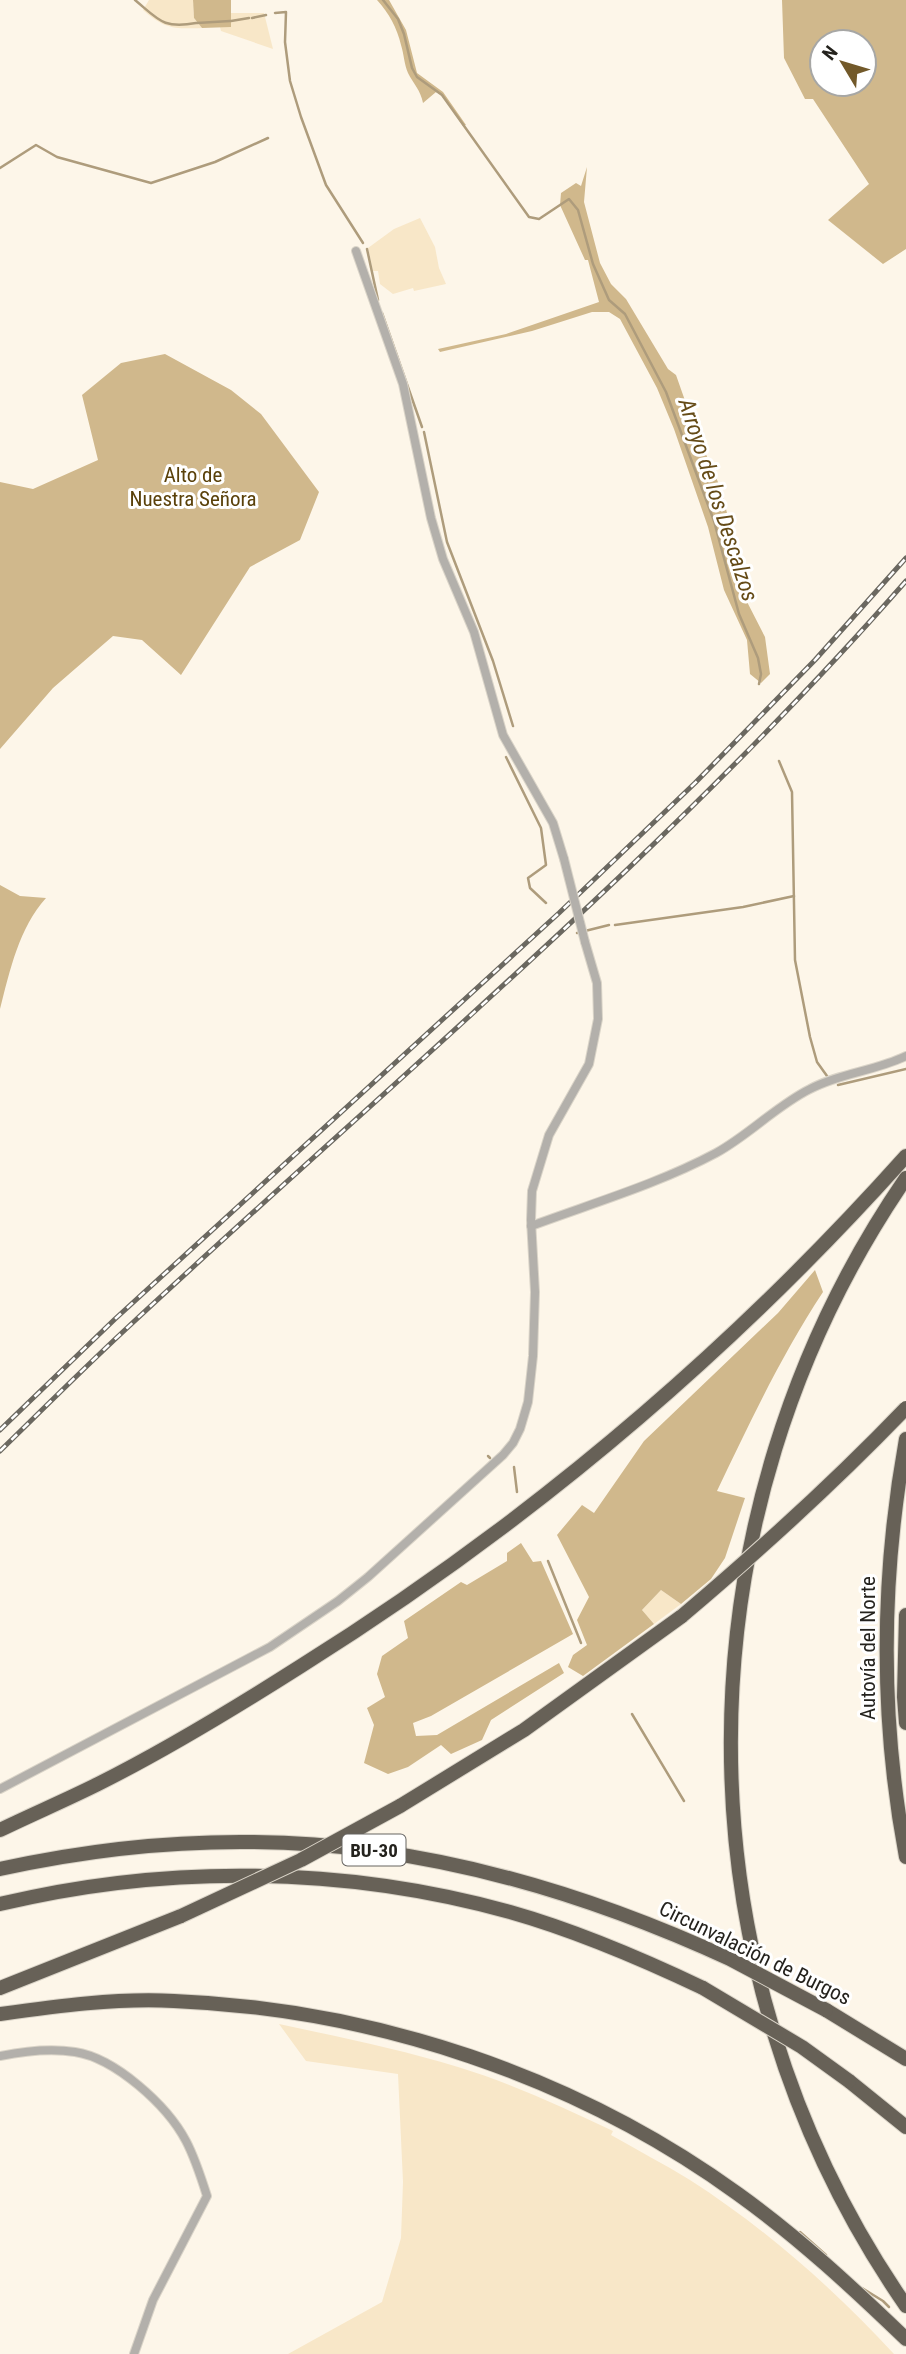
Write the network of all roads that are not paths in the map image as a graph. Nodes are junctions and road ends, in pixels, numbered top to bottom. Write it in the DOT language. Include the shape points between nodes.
graph roads {
  1 [pos="356,251"];
  2 [pos="906,1056"];
  3 [pos="906,1156"];
  4 [pos="906,1178"];
  5 [pos="531,1226"];
  6 [pos="906,1408"];
  7 [pos="906,1439"];
  8 [pos="906,1615"];
  9 [pos="906,1723"];
  10 [pos="0,1789"];
  11 [pos="0,1830"];
  12 [pos="906,1857"];
  13 [pos="0,1869"];
  14 [pos="0,1904"];
  15 [pos="0,1988"];
  16 [pos="0,2014"];
  17 [pos="0,2056"];
  18 [pos="906,2059"];
  19 [pos="906,2127"];
  20 [pos="906,2306"];
  21 [pos="906,2339"];
  22 [pos="134,2354"];
  1 -- 5 [label="street, bridge" via="402,384 443,559 474,632 503,735 553,823 597,983 598,1019 589,1064 549,1135 532,1191"];
  2 -- 5 [label="street" via="808,1089 720,1151 687,1168"];
  3 -- 11 [label="highway" via="773,1296 691,1373 568,1477 446,1570 212,1721 99,1784"];
  4 -- 20 [label="highway" via="834,1301 771,1458 741,1590 729,1738 741,1891 768,2017 827,2167"];
  5 -- 10 [label="street" via="534,1292 528,1402 520,1429 503,1455 368,1577 302,1627"];
  6 -- 15 [label="highway, bridge" via="770,1541 681,1616 524,1730 400,1806 289,1866 181,1916"];
  7 -- 12 [label="highway, Autovía del Norte" via="889,1565 887,1653 891,1747"];
  8 -- 9 [label="highway, Autovía del Norte"];
  13 -- 18 [label="highway, Circunvalación de Burgos / BU-30, bridge" via="115,1848 263,1841 355,1848 472,1867 549,1888 732,1960"];
  14 -- 19 [label="highway, BU-30, bridge" via="163,1878 250,1875 379,1885 471,1902 601,1942 703,1988 802,2047"];
  16 -- 21 [label="highway" via="122,2001 262,2008 393,2033 476,2058 583,2103 695,2165 768,2217"];
  17 -- 22 [label="street" via="34,2049 95,2058 162,2106 186,2140 207,2196 153,2300"];
}
